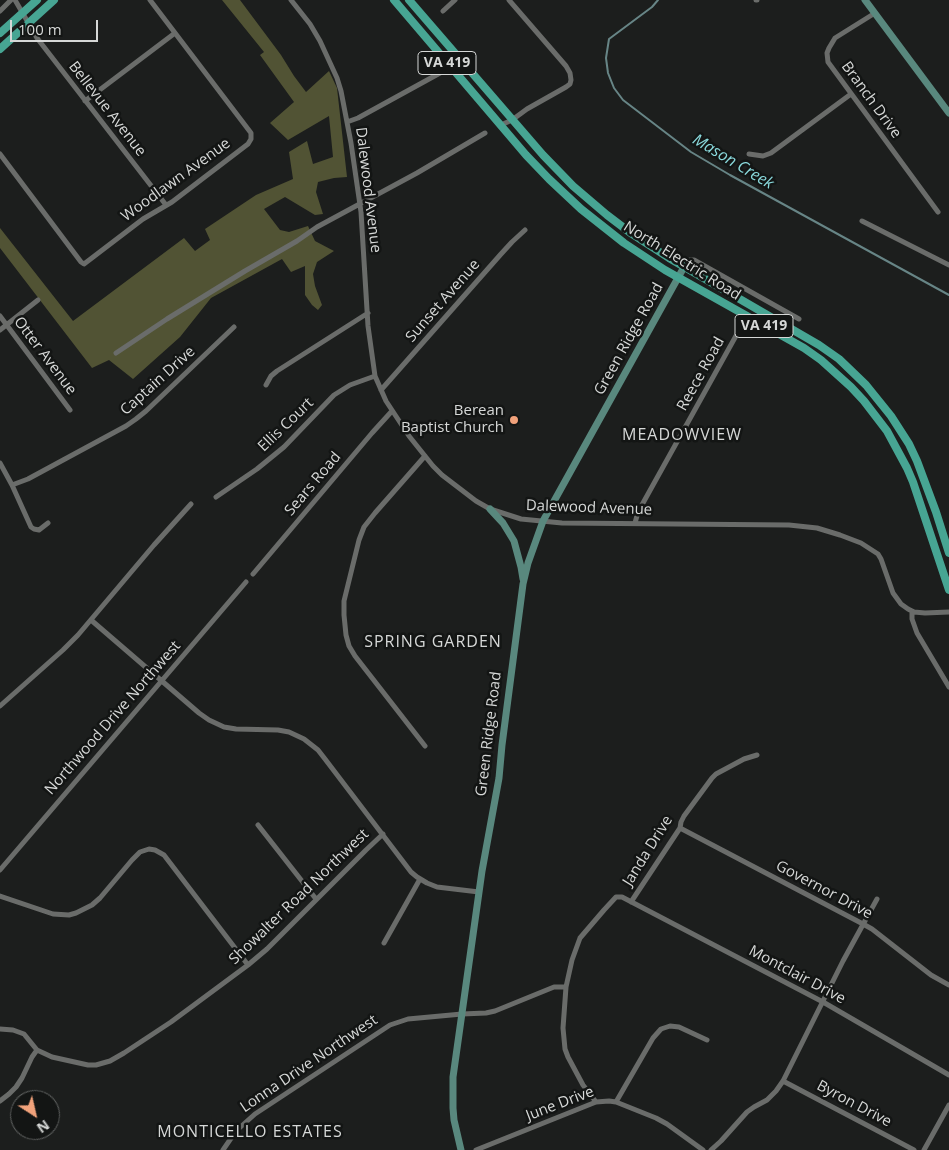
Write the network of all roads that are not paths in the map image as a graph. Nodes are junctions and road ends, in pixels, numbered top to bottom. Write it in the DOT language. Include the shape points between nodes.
graph roads {
  1 [pos="15,0"];
  2 [pos="37,0"];
  3 [pos="54,0"];
  4 [pos="150,0"];
  5 [pos="291,0"];
  6 [pos="394,0"];
  7 [pos="409,0"];
  8 [pos="456,0"];
  9 [pos="509,0"];
  10 [pos="865,0"];
  11 [pos="8,1"];
  12 [pos="0,11"];
  13 [pos="443,11"];
  14 [pos="22,12"];
  15 [pos="875,13"];
  16 [pos="28,24"];
  17 [pos="0,33"];
  18 [pos="175,33"];
  19 [pos="0,49"];
  20 [pos="440,72"];
  21 [pos="851,94"];
  22 [pos="85,101"];
  23 [pos="949,113"];
  24 [pos="512,120"];
  25 [pos="347,122"];
  26 [pos="501,126"];
  27 [pos="485,132"];
  28 [pos="0,154"];
  29 [pos="749,154"];
  30 [pos="360,204"];
  31 [pos="166,206"];
  32 [pos="938,212"];
  33 [pos="862,220"];
  34 [pos="525,230"];
  35 [pos="949,265"];
  36 [pos="684,268"];
  37 [pos="678,278"];
  38 [pos="759,296"];
  39 [pos="38,300"];
  40 [pos="753,307"];
  41 [pos="368,313"];
  42 [pos="0,316"];
  43 [pos="747,316"];
  44 [pos="799,319"];
  45 [pos="7,325"];
  46 [pos="234,327"];
  47 [pos="0,330"];
  48 [pos="116,353"];
  49 [pos="375,376"];
  50 [pos="266,385"];
  51 [pos="381,390"];
  52 [pos="70,410"];
  53 [pos="392,411"];
  54 [pos="425,456"];
  55 [pos="0,464"];
  56 [pos="12,485"];
  57 [pos="216,497"];
  58 [pos="191,504"];
  59 [pos="490,509"];
  60 [pos="543,521"];
  61 [pos="48,523"];
  62 [pos="635,523"];
  63 [pos="949,552"];
  64 [pos="253,574"];
  65 [pos="246,582"];
  66 [pos="523,584"];
  67 [pos="949,590"];
  68 [pos="912,611"];
  69 [pos="949,612"];
  70 [pos="91,620"];
  71 [pos="161,681"];
  72 [pos="949,687"];
  73 [pos="0,706"];
  74 [pos="425,746"];
  75 [pos="757,755"];
  76 [pos="258,825"];
  77 [pos="680,828"];
  78 [pos="383,834"];
  79 [pos="0,870"];
  80 [pos="420,879"];
  81 [pos="479,892"];
  82 [pos="0,896"];
  83 [pos="877,899"];
  84 [pos="316,900"];
  85 [pos="631,902"];
  86 [pos="863,924"];
  87 [pos="384,943"];
  88 [pos="248,966"];
  89 [pos="949,985"];
  90 [pos="566,987"];
  91 [pos="823,1002"];
  92 [pos="462,1014"];
  93 [pos="0,1030"];
  94 [pos="707,1040"];
  95 [pos="37,1050"];
  96 [pos="949,1075"];
  97 [pos="783,1081"];
  98 [pos="0,1101"];
  99 [pos="596,1102"];
  100 [pos="616,1102"];
  101 [pos="949,1106"];
  102 [pos="223,1150"];
  103 [pos="461,1150"];
  104 [pos="476,1150"];
  105 [pos="702,1150"];
  106 [pos="711,1150"];
  107 [pos="914,1150"];
  108 [pos="924,1150"];
  1 -- 14 [label="street, Bellevue Avenue"];
  2 -- 14 [label="main road"];
  3 -- 16 [label="main road"];
  4 -- 18 [label="street"];
  5 -- 25 [label="street, Dalewood Avenue" via="310,24 328,56 339,85"];
  6 -- 26 [label="main road, VA 419"];
  7 -- 24 [label="main road, VA 419"];
  8 -- 13 [label="street"];
  9 -- 24 [label="street" via="549,45 571,76 570,84"];
  10 -- 15 [label="street"];
  11 -- 12 [label="street"];
  14 -- 16 [label="street, Bellevue Avenue"];
  14 -- 17 [label="main road"];
  15 -- 21 [label="street, Branch Drive" via="835,38 827,53 828,62"];
  15 -- 23 [label="street"];
  16 -- 19 [label="main road"];
  16 -- 22 [label="street, Bellevue Avenue"];
  18 -- 22 [label="street"];
  18 -- 31 [label="street, Woodlawn Avenue" via="251,133 251,139"];
  20 -- 25 [label="street"];
  21 -- 29 [label="street" via="771,153 764,156"];
  21 -- 32 [label="street, Branch Drive"];
  22 -- 31 [label="street, Bellevue Avenue"];
  24 -- 26 [label="street"];
  24 -- 36 [label="main road, North Electric Road / VA 419" via="581,193 632,234"];
  25 -- 30 [label="street, Dalewood Avenue"];
  26 -- 37 [label="main road, North Electric Road / VA 419" via="581,209 645,258"];
  27 -- 30 [label="street"];
  28 -- 31 [label="street, Woodlawn Avenue" via="84,264 143,219"];
  30 -- 41 [label="street, Dalewood Avenue"];
  30 -- 48 [label="street" via="317,227"];
  33 -- 35 [label="street"];
  34 -- 51 [label="street, Sunset Avenue"];
  36 -- 37 [label="street, Green Ridge Road"];
  36 -- 38 [label="street" via="688,261 693,260"];
  36 -- 40 [label="main road, North Electric Road / VA 419"];
  37 -- 43 [label="main road, North Electric Road / VA 419"];
  37 -- 60 [label="street, Green Ridge Road"];
  38 -- 40 [label="street"];
  38 -- 44 [label="street"];
  39 -- 45 [label="street"];
  40 -- 63 [label="main road, North Electric Road / VA 419" via="819,345 854,373 881,402 917,461"];
  41 -- 49 [label="street, Dalewood Avenue"];
  41 -- 50 [label="street" via="277,371"];
  42 -- 45 [label="street, Otter Avenue"];
  43 -- 62 [label="street, Reece Road" via="638,512"];
  43 -- 67 [label="main road, North Electric Road / VA 419" via="821,360 852,387 878,417 910,475"];
  45 -- 47 [label="street"];
  45 -- 52 [label="street, Otter Avenue"];
  46 -- 56 [label="street, Captain Drive" via="136,419"];
  49 -- 51 [label="street, Dalewood Avenue"];
  49 -- 57 [label="street, Ellis Court" via="334,395 284,447"];
  51 -- 53 [label="street, Dalewood Avenue"];
  53 -- 54 [label="street, Dalewood Avenue"];
  53 -- 64 [label="street, Sears Road"];
  54 -- 59 [label="street, Dalewood Avenue" via="442,475"];
  54 -- 74 [label="street" via="364,527 344,601 349,646"];
  55 -- 56 [label="street"];
  56 -- 61 [label="street" via="31,527 39,530"];
  58 -- 70 [label="street"];
  59 -- 60 [label="street, Dalewood Avenue" via="521,519"];
  59 -- 66 [label="street" via="514,541"];
  60 -- 62 [label="street, Dalewood Avenue"];
  60 -- 66 [label="street, Green Ridge Road"];
  62 -- 68 [label="street, Dalewood Avenue" via="789,525 840,535 878,554 893,593"];
  65 -- 71 [label="street, Northwood Drive Northwest"];
  66 -- 81 [label="street, Green Ridge Road" via="499,778"];
  68 -- 69 [label="street"];
  68 -- 72 [label="street" via="914,627"];
  70 -- 71 [label="street"];
  70 -- 73 [label="street" via="63,650"];
  71 -- 78 [label="street" via="199,713 220,725 236,729 278,730 304,739 325,759"];
  71 -- 79 [label="street, Northwood Drive Northwest"];
  75 -- 77 [label="street, Janda Drive" via="716,774 684,816"];
  76 -- 84 [label="street"];
  77 -- 85 [label="street, Janda Drive"];
  77 -- 86 [label="street, Governor Drive"];
  78 -- 80 [label="street"];
  78 -- 84 [label="street, Showalter Road Northwest"];
  80 -- 81 [label="street" via="437,887"];
  80 -- 87 [label="street"];
  81 -- 92 [label="street, Green Ridge Road"];
  82 -- 88 [label="street" via="53,914 76,913 100,898 140,852 154,850 164,855"];
  83 -- 86 [label="street"];
  84 -- 88 [label="street, Showalter Road Northwest"];
  85 -- 90 [label="street, Janda Drive" via="622,897 616,898 580,938"];
  85 -- 91 [label="street, Montclair Drive"];
  86 -- 89 [label="street, Governor Drive"];
  86 -- 91 [label="street"];
  88 -- 95 [label="street, Showalter Road Northwest" via="172,1022 110,1062 80,1064"];
  90 -- 92 [label="street, Lonna Drive Northwest" via="554,987 495,1010"];
  90 -- 99 [label="street, Janda Drive" via="565,1049 583,1085"];
  91 -- 96 [label="street, Montclair Drive"];
  91 -- 97 [label="street"];
  92 -- 102 [label="street, Lonna Drive Northwest" via="408,1019 390,1025 255,1114 236,1131"];
  92 -- 103 [label="street, Green Ridge Road" via="452,1092"];
  93 -- 95 [label="street, Showalter Road Northwest" via="24,1034"];
  94 -- 100 [label="street" via="679,1027 661,1029"];
  95 -- 98 [label="street" via="19,1082"];
  97 -- 106 [label="street" via="772,1096 747,1112"];
  97 -- 107 [label="street, Byron Drive"];
  99 -- 100 [label="street, June Drive"];
  99 -- 104 [label="street, June Drive"];
  100 -- 105 [label="street, June Drive" via="667,1124"];
  101 -- 108 [label="street"];
}
